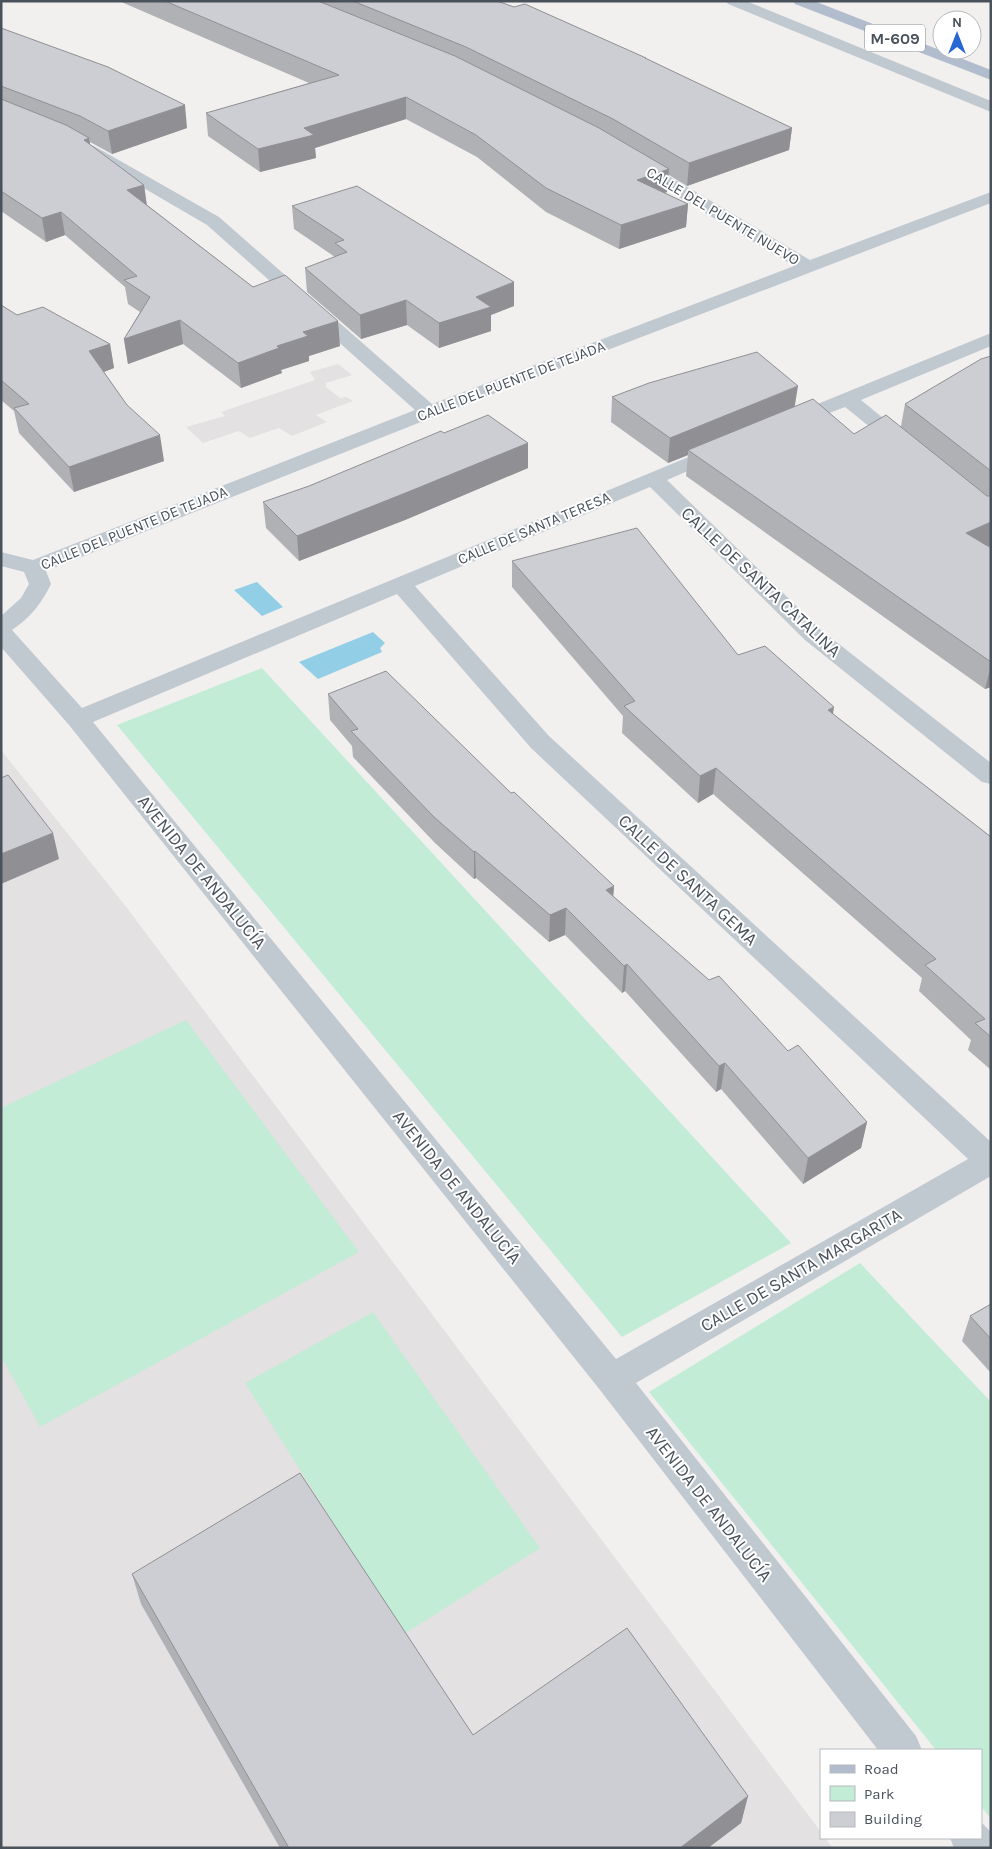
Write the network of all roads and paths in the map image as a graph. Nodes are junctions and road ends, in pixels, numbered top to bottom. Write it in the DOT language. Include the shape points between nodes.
graph roads {
  1 [pos="733,1"];
  2 [pos="800,1"];
  3 [pos="991,75"];
  4 [pos="991,107"];
  5 [pos="77,142"];
  6 [pos="622,156"];
  7 [pos="991,197"];
  8 [pos="809,267"];
  9 [pos="989,342"];
  10 [pos="846,398"];
  11 [pos="429,412"];
  12 [pos="772,429"];
  13 [pos="736,444"];
  14 [pos="915,454"];
  15 [pos="653,478"];
  16 [pos="1,559"];
  17 [pos="33,568"];
  18 [pos="401,585"];
  19 [pos="1,627"];
  20 [pos="1,632"];
  21 [pos="78,719"];
  22 [pos="991,776"];
  23 [pos="991,1161"];
  24 [pos="612,1379"];
  25 [pos="901,1749"];
  1 -- 4 [label="street"];
  2 -- 3 [label="main road, M-609"];
  5 -- 11 [label="street" via="213,220"];
  6 -- 8 [label="street, CALLE DEL PUENTE NUEVO"];
  7 -- 8 [label="street, CALLE DEL PUENTE DE TEJADA"];
  8 -- 11 [label="street, CALLE DEL PUENTE DE TEJADA"];
  9 -- 10 [label="street"];
  10 -- 12 [label="street"];
  10 -- 14 [label="street"];
  11 -- 17 [label="street, CALLE DEL PUENTE DE TEJADA"];
  13 -- 15 [label="street, CALLE DE SANTA TERESA"];
  15 -- 18 [label="street, CALLE DE SANTA TERESA"];
  15 -- 22 [label="street, CALLE DE SANTA CATALINA" via="813,635"];
  16 -- 17 [label="street" via="14,560"];
  17 -- 19 [label="street" via="40,584 33,600 20,615"];
  18 -- 21 [label="street, CALLE DE SANTA TERESA"];
  18 -- 23 [label="street, CALLE DE SANTA GEMA" via="540,742"];
  20 -- 21 [label="street, AVENIDA DE ANDALUCÍA"];
  21 -- 24 [label="street, AVENIDA DE ANDALUCÍA"];
  23 -- 24 [label="street, CALLE DE SANTA MARGARITA"];
  24 -- 25 [label="street, AVENIDA DE ANDALUCÍA"];
}
